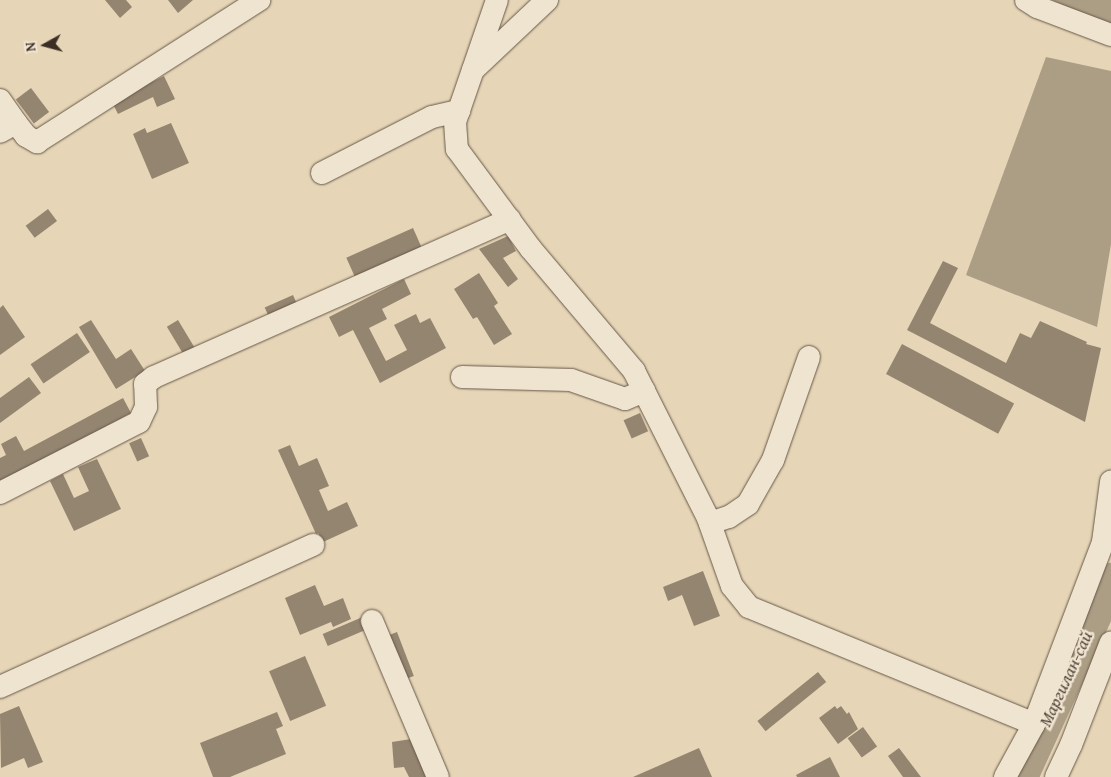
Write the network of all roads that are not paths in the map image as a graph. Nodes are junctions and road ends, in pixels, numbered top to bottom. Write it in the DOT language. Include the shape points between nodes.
graph roads {
  1 [pos="259,0"];
  2 [pos="497,0"];
  3 [pos="547,0"];
  4 [pos="1026,0"];
  5 [pos="1111,35"];
  6 [pos="472,71"];
  7 [pos="0,100"];
  8 [pos="459,111"];
  9 [pos="8,128"];
  10 [pos="322,173"];
  11 [pos="510,219"];
  12 [pos="809,358"];
  13 [pos="462,377"];
  14 [pos="644,391"];
  15 [pos="1111,482"];
  16 [pos="0,492"];
  17 [pos="710,523"];
  18 [pos="313,545"];
  19 [pos="372,621"];
  20 [pos="1111,642"];
  21 [pos="0,687"];
  22 [pos="1034,724"];
  23 [pos="438,777"];
  24 [pos="1005,777"];
  25 [pos="1056,777"];
  1 -- 9 [label="street" via="37,142"];
  2 -- 6 [label="street"];
  3 -- 6 [label="street"];
  4 -- 5 [label="street"];
  6 -- 8 [label="street"];
  7 -- 9 [label="street"];
  8 -- 10 [label="street" via="432,117"];
  8 -- 11 [label="street" via="455,122 458,149"];
  11 -- 14 [label="street" via="531,249 634,371"];
  11 -- 16 [label="street" via="154,377 145,384 146,407 139,422"];
  12 -- 17 [label="street" via="773,460 748,504 729,517"];
  13 -- 14 [label="street" via="571,380 624,399"];
  14 -- 17 [label="street"];
  15 -- 22 [label="street" via="1104,542"];
  17 -- 22 [label="street" via="732,586 749,607"];
  18 -- 21 [label="street"];
  19 -- 23 [label="street"];
  20 -- 25 [label="street"];
  22 -- 24 [label="street"];
}
